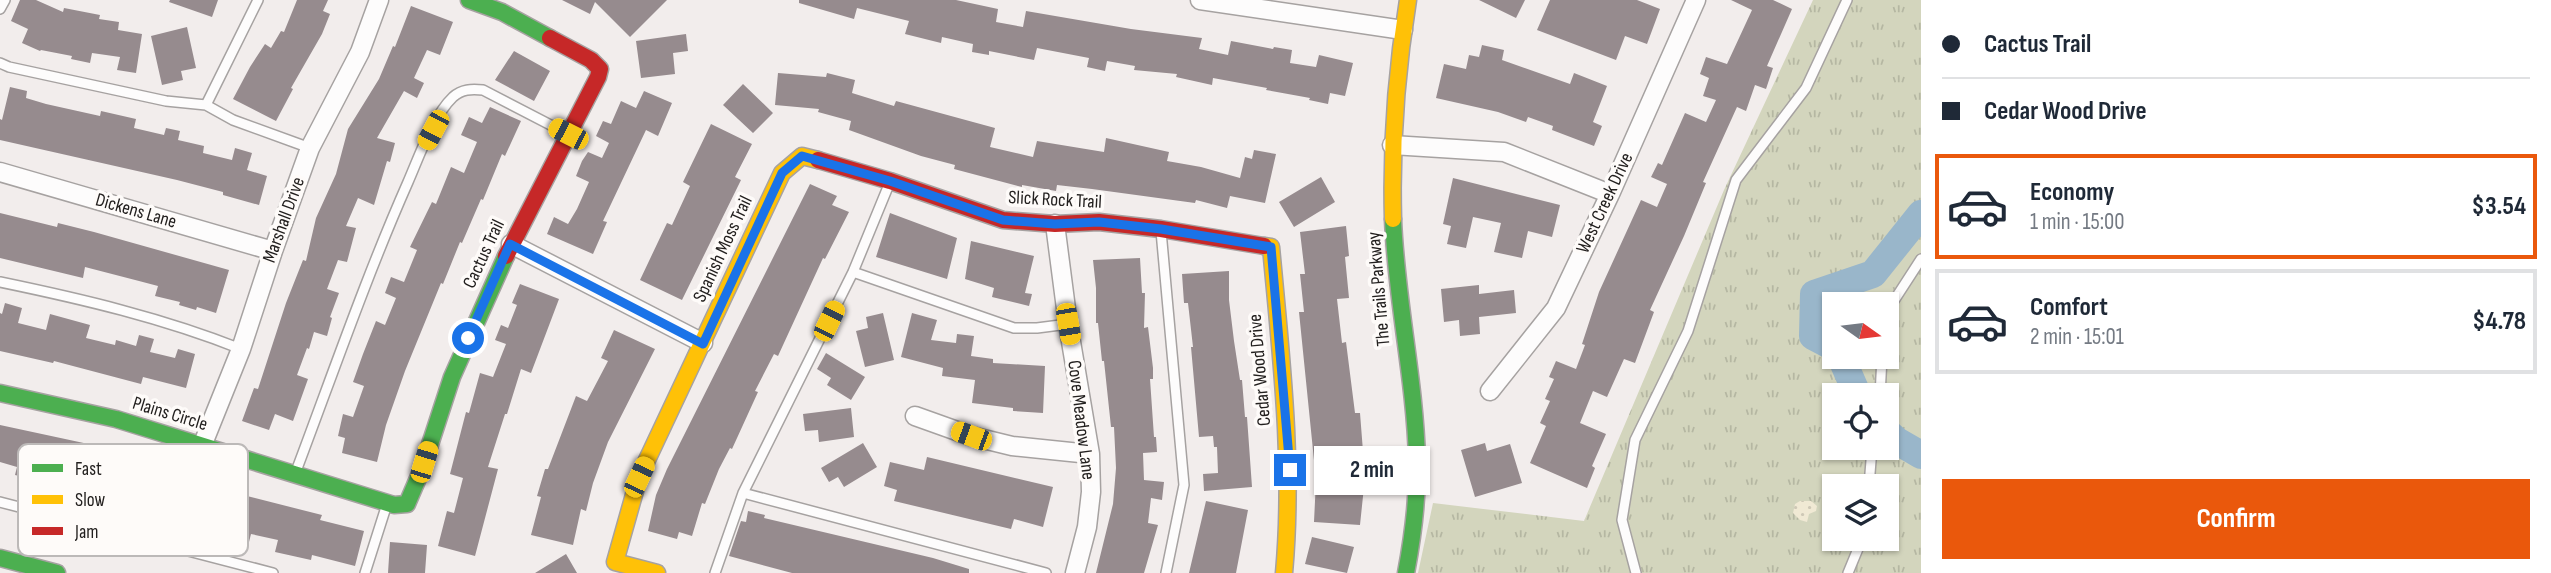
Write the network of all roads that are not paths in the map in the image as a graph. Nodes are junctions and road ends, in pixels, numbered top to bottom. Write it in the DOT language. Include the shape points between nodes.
graph roads {
  1 [pos="5,0"];
  2 [pos="258,0"];
  3 [pos="379,0"];
  4 [pos="469,0"];
  5 [pos="1200,0"];
  6 [pos="1408,0"];
  7 [pos="1696,0"];
  8 [pos="1847,0"];
  9 [pos="1263,4"];
  10 [pos="0,9"];
  11 [pos="1403,30"];
  12 [pos="0,63"];
  13 [pos="206,106"];
  14 [pos="568,134"];
  15 [pos="1392,145"];
  16 [pos="310,148"];
  17 [pos="802,156"];
  18 [pos="0,172"];
  19 [pos="890,181"];
  20 [pos="1611,194"];
  21 [pos="1055,224"];
  22 [pos="1161,229"];
  23 [pos="510,244"];
  24 [pos="1271,247"];
  25 [pos="273,251"];
  26 [pos="1921,259"];
  27 [pos="853,272"];
  28 [pos="0,282"];
  29 [pos="1899,293"];
  30 [pos="1068,324"];
  31 [pos="703,344"];
  32 [pos="241,349"];
  33 [pos="1490,391"];
  34 [pos="0,393"];
  35 [pos="915,415"];
  36 [pos="196,444"];
  37 [pos="203,444"];
  38 [pos="1090,454"];
  39 [pos="248,460"];
  40 [pos="295,474"];
  41 [pos="743,493"];
  42 [pos="0,502"];
  43 [pos="388,503"];
  44 [pos="407,504"];
  45 [pos="18,507"];
  46 [pos="1858,551"];
  47 [pos="208,556"];
  48 [pos="0,558"];
  49 [pos="625,567"];
  50 [pos="57,573"];
  51 [pos="273,573"];
  52 [pos="365,573"];
  53 [pos="657,573"];
  54 [pos="715,573"];
  55 [pos="1046,573"];
  56 [pos="1075,573"];
  57 [pos="1166,573"];
  58 [pos="1283,573"];
  59 [pos="1406,573"];
  60 [pos="1636,573"];
  61 [pos="1848,573"];
  1 -- 10 [label="lane"];
  2 -- 13 [label="lane"];
  3 -- 16 [label="street, Marshall Drive" via="360,52"];
  4 -- 14 [label="street, Cactus Trail" via="502,12 600,69"];
  5 -- 9 [label="street"];
  6 -- 11 [label="street, The Trails Parkway"];
  7 -- 20 [label="street, West Creek Drive"];
  8 -- 60 [label="lane" via="1806,88 1736,180 1688,331 1635,440 1622,520"];
  9 -- 11 [label="street"];
  11 -- 15 [label="street, The Trails Parkway"];
  12 -- 13 [label="lane" via="166,102"];
  13 -- 16 [label="lane"];
  14 -- 23 [label="street, Cactus Trail"];
  14 -- 40 [label="lane" via="483,90 471,89 453,97 422,149 388,226"];
  15 -- 20 [label="street" via="1504,152"];
  15 -- 59 [label="street, The Trails Parkway" via="1395,255 1417,460"];
  16 -- 25 [label="street, Marshall Drive"];
  17 -- 19 [label="street, Slick Rock Trail"];
  17 -- 31 [label="street, Spanish Moss Trail" via="782,173"];
  18 -- 25 [label="street, Dickens Lane"];
  19 -- 21 [label="street, Slick Rock Trail" via="1003,220"];
  19 -- 27 [label="lane"];
  20 -- 33 [label="street, West Creek Drive" via="1556,309"];
  21 -- 22 [label="street, Slick Rock Trail" via="1099,222"];
  21 -- 30 [label="street, Cove Meadow Lane"];
  22 -- 24 [label="street, Slick Rock Trail"];
  22 -- 57 [label="lane" via="1184,485"];
  23 -- 31 [label="street"];
  23 -- 44 [label="street, Cactus Trail" via="458,361"];
  24 -- 58 [label="street, Cedar Wood Drive" via="1290,470"];
  25 -- 32 [label="street, Marshall Drive"];
  26 -- 29 [label="lane"];
  27 -- 30 [label="lane" via="1014,328"];
  27 -- 41 [label="lane"];
  28 -- 32 [label="lane" via="146,316"];
  30 -- 38 [label="street, Cove Meadow Lane"];
  31 -- 49 [label="street, Spanish Moss Trail" via="639,477"];
  32 -- 37 [label="street, Marshall Drive"];
  34 -- 36 [label="street, Plains Circle" via="116,419"];
  35 -- 38 [label="street" via="1012,446"];
  38 -- 56 [label="street, Cove Meadow Lane" via="1087,527"];
  39 -- 40 [label="street, Plains Circle"];
  40 -- 43 [label="street, Plains Circle"];
  41 -- 54 [label="lane"];
  41 -- 55 [label="lane"];
  42 -- 45 [label="lane"];
  43 -- 44 [label="street, Plains Circle"];
  43 -- 52 [label="lane"];
  46 -- 61 [label="lane"];
  47 -- 51 [label="lane"];
  48 -- 50 [label="street"];
  49 -- 53 [label="street"];
}
